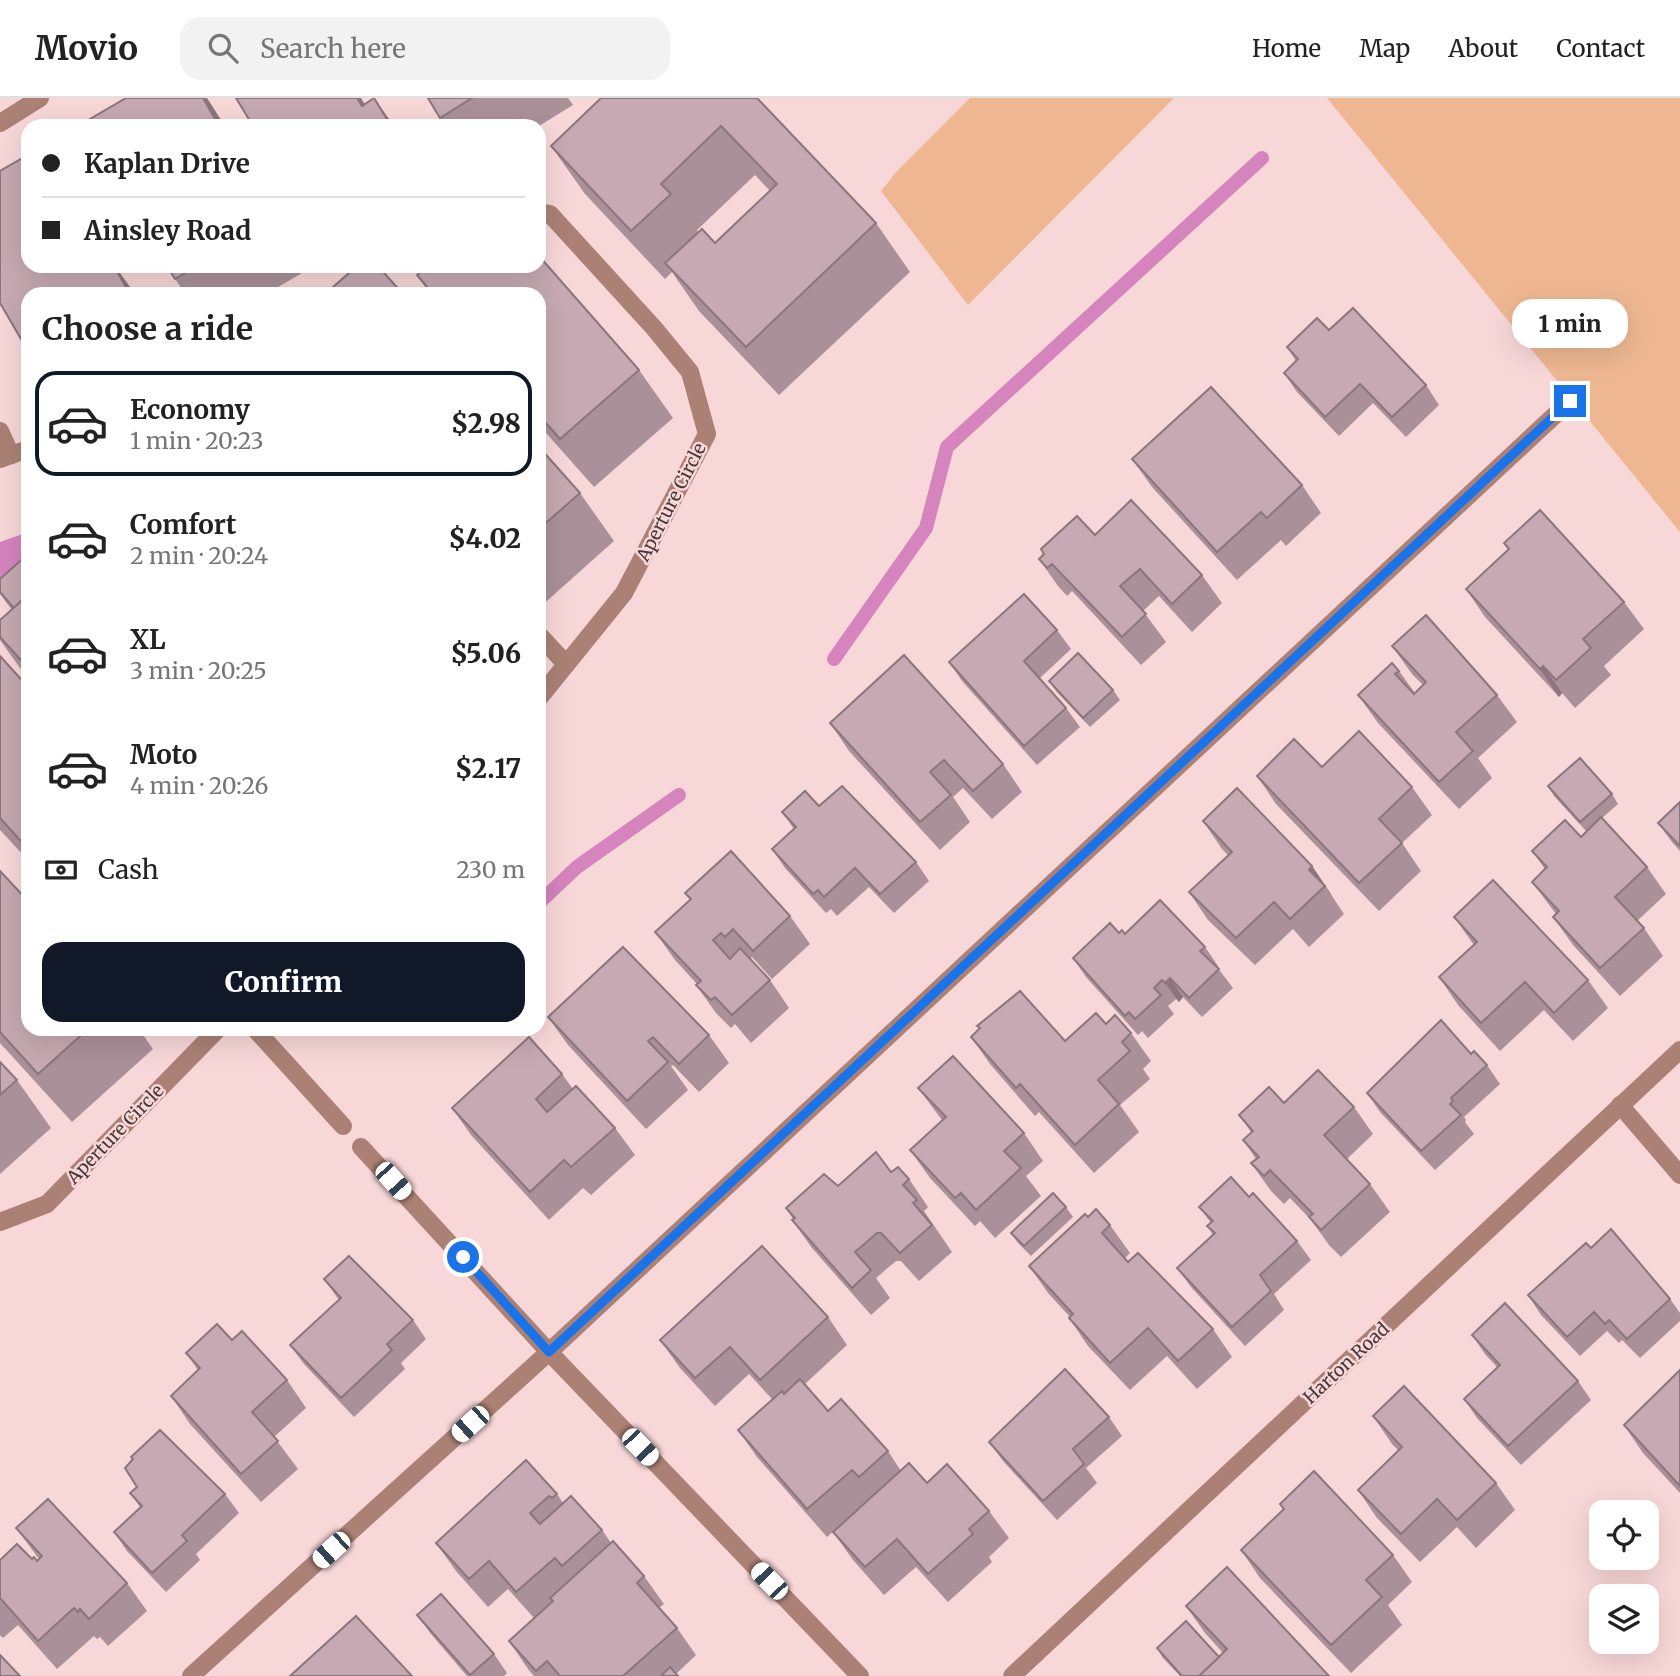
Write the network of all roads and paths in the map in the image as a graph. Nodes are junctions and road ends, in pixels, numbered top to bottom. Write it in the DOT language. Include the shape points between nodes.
graph roads {
  1 [pos="40,98"];
  2 [pos="0,123"];
  3 [pos="546,213"];
  4 [pos="1570,401"];
  5 [pos="0,431"];
  6 [pos="13,454"];
  7 [pos="546,643"];
  8 [pos="566,664"];
  9 [pos="546,689"];
  10 [pos="211,1036"];
  11 [pos="261,1036"];
  12 [pos="1680,1049"];
  13 [pos="1620,1105"];
  14 [pos="343,1126"];
  15 [pos="361,1147"];
  16 [pos="1680,1175"];
  17 [pos="0,1222"];
  18 [pos="549,1352"];
  19 [pos="191,1676"];
  20 [pos="860,1676"];
  21 [pos="1012,1676"];
  1 -- 2 [label="street"];
  3 -- 8 [label="street, Aperture Circle" via="690,372 707,435 624,593"];
  4 -- 18 [label="street"];
  5 -- 6 [label="street"];
  7 -- 8 [label="street"];
  8 -- 9 [label="street, Aperture Circle"];
  10 -- 17 [label="street, Aperture Circle" via="47,1204"];
  11 -- 14 [label="street"];
  12 -- 13 [label="street, Harton Road"];
  13 -- 16 [label="street"];
  13 -- 21 [label="street, Harton Road"];
  15 -- 18 [label="street"];
  18 -- 19 [label="street"];
  18 -- 20 [label="street"];
}
